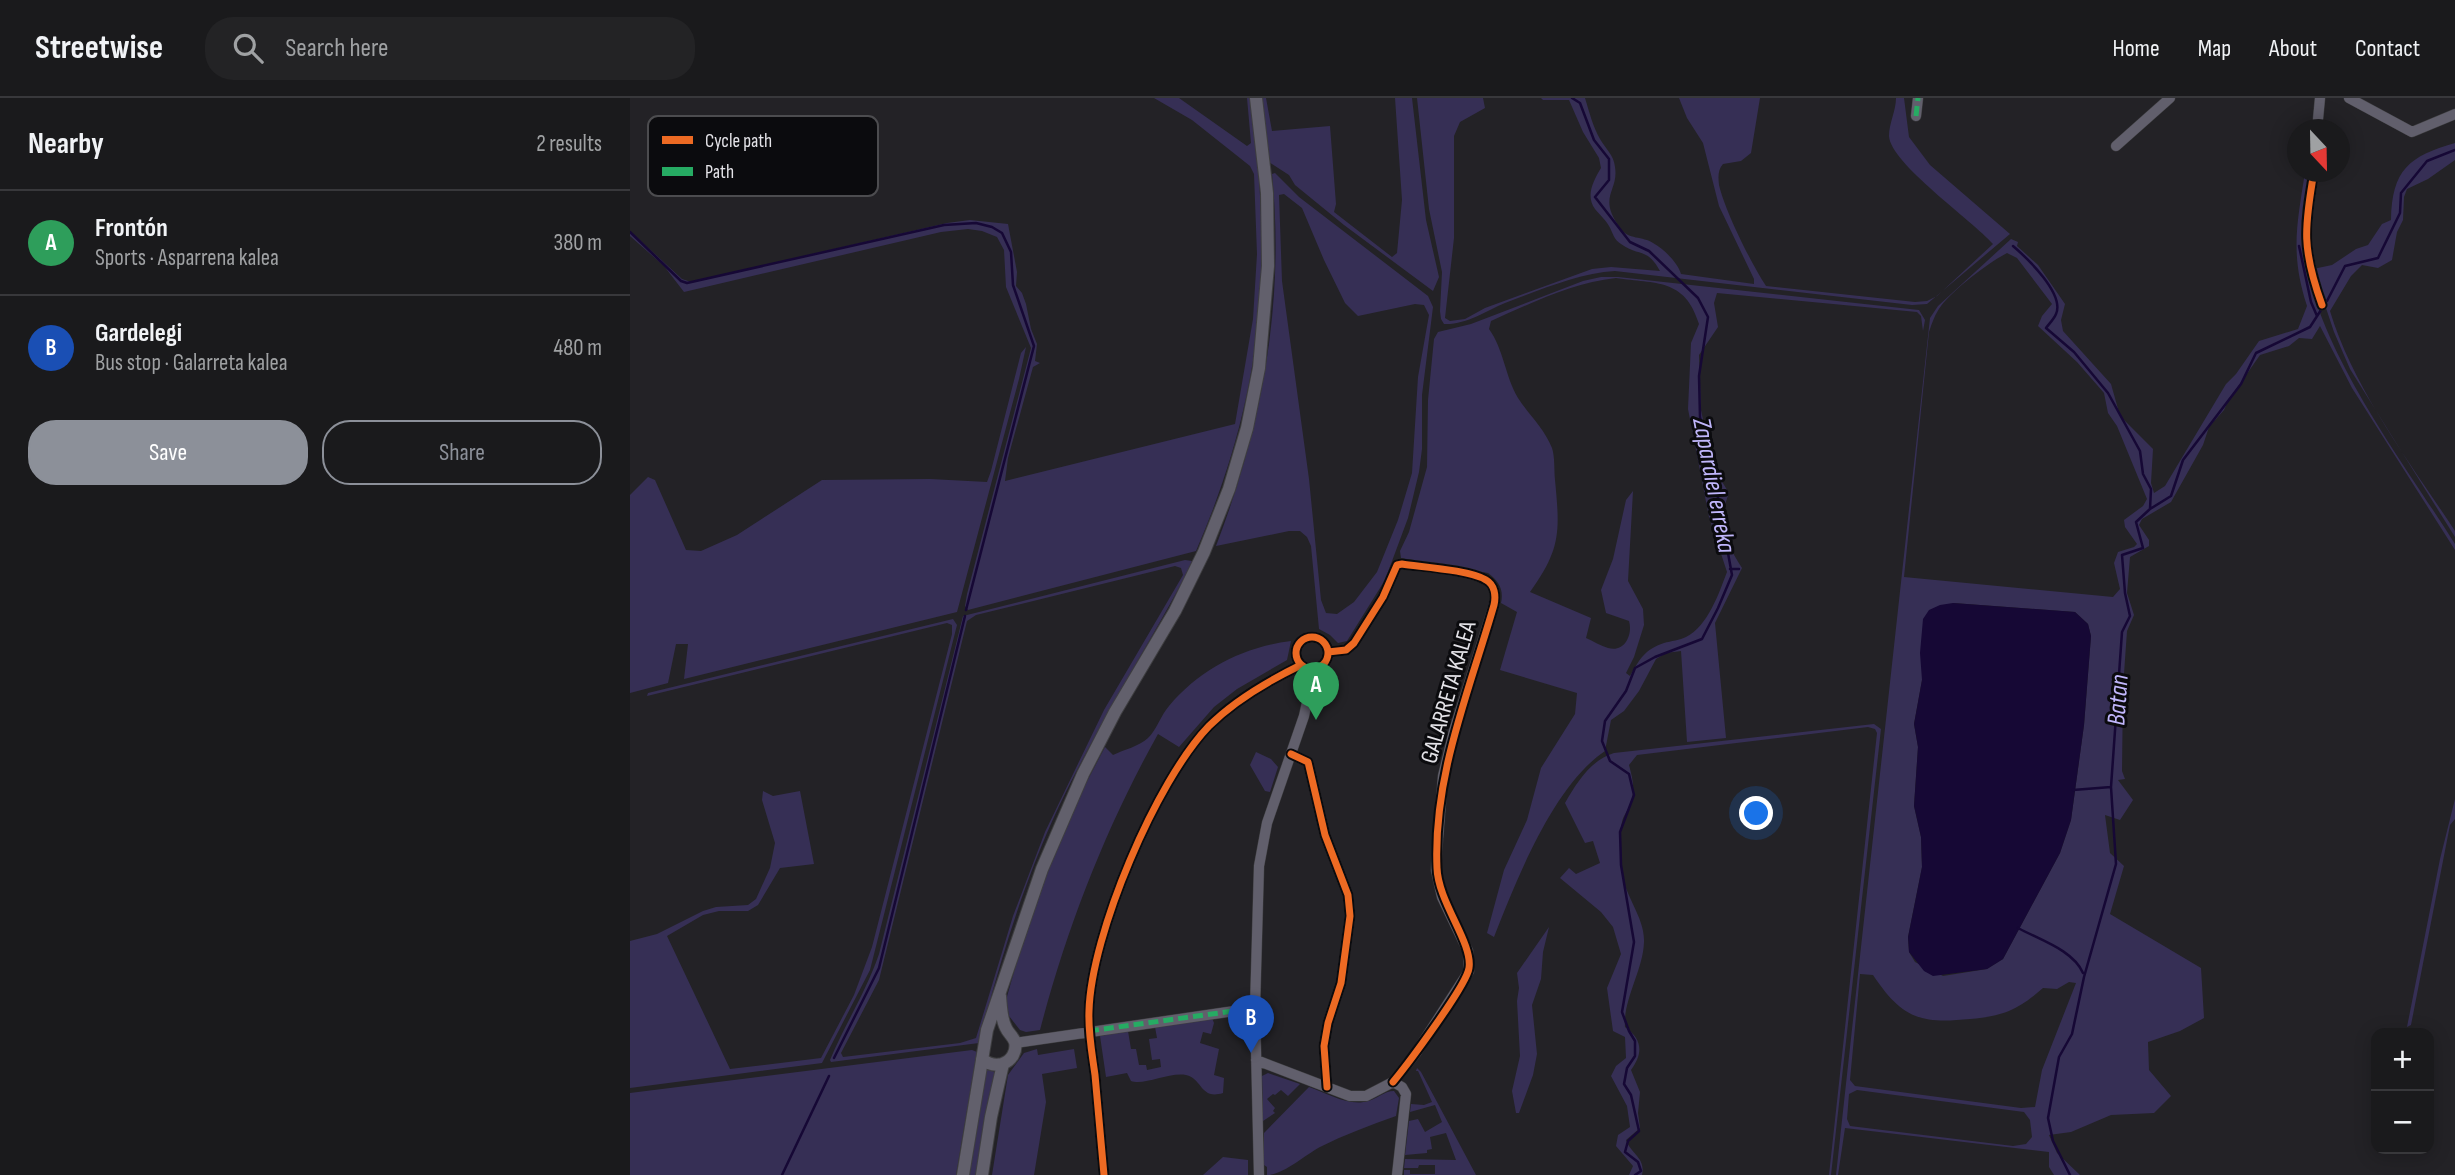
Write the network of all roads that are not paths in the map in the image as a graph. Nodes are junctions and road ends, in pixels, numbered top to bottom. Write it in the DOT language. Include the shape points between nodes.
graph roads {
  1 [pos="1256,98"];
  2 [pos="1918,98"];
  3 [pos="2320,98"];
  4 [pos="2349,98"];
  5 [pos="2167,99"];
  6 [pos="2455,114"];
  7 [pos="1916,116"];
  8 [pos="2318,119"];
  9 [pos="2116,145"];
  10 [pos="2312,182"];
  11 [pos="2322,305"];
  12 [pos="1328,652"];
  13 [pos="1301,665"];
  14 [pos="1312,669"];
  15 [pos="1291,754"];
  16 [pos="1000,992"];
  17 [pos="1255,1008"];
  18 [pos="987,1030"];
  19 [pos="1006,1030"];
  20 [pos="1089,1031"];
  21 [pos="1015,1043"];
  22 [pos="982,1059"];
  23 [pos="1256,1060"];
  24 [pos="1003,1064"];
  25 [pos="1393,1082"];
  26 [pos="1327,1087"];
  27 [pos="1259,1173"];
  28 [pos="963,1175"];
  29 [pos="982,1175"];
  30 [pos="1104,1175"];
  31 [pos="1397,1175"];
  1 -- 16 [label="main road" via="1267,206 1267,302 1259,368 1238,458 1188,587 1115,712 1069,806 1029,902"];
  2 -- 7 [label="street"];
  3 -- 8 [label="street"];
  4 -- 6 [label="street" via="2412,132"];
  5 -- 9 [label="street"];
  10 -- 11 [label="street" via="2305,232 2309,267"];
  12 -- 13 [label="street" via="1322,641 1309,638 1297,651"];
  12 -- 14 [label="street" via="1324,664"];
  12 -- 25 [label="street, GALARRETA KALEA" via="1346,650 1354,643 1397,565 1482,578 1492,585 1496,597 1443,776 1437,851 1442,897 1468,951 1469,971"];
  13 -- 14 [label="street"];
  13 -- 20 [label="street" via="1229,709 1203,733 1171,779 1134,853 1104,934 1093,976"];
  14 -- 15 [label="street" via="1304,716"];
  15 -- 17 [label="street" via="1262,842"];
  15 -- 26 [label="street" via="1308,762 1325,835 1348,895 1342,983 1324,1046"];
  16 -- 18 [label="main road"];
  16 -- 19 [label="main road"];
  17 -- 20 [label="street"];
  17 -- 23 [label="street"];
  18 -- 19 [label="main road"];
  18 -- 22 [label="main road"];
  19 -- 21 [label="main road"];
  20 -- 21 [label="street"];
  20 -- 30 [label="street"];
  21 -- 24 [label="main road" via="1012,1057"];
  22 -- 24 [label="main road"];
  22 -- 28 [label="main road"];
  23 -- 26 [label="street, GALARRETA KALEA"];
  23 -- 27 [label="street"];
  24 -- 29 [label="main road"];
  25 -- 26 [label="street, GALARRETA KALEA" via="1374,1094 1358,1097"];
  25 -- 31 [label="street" via="1406,1094"];
}
